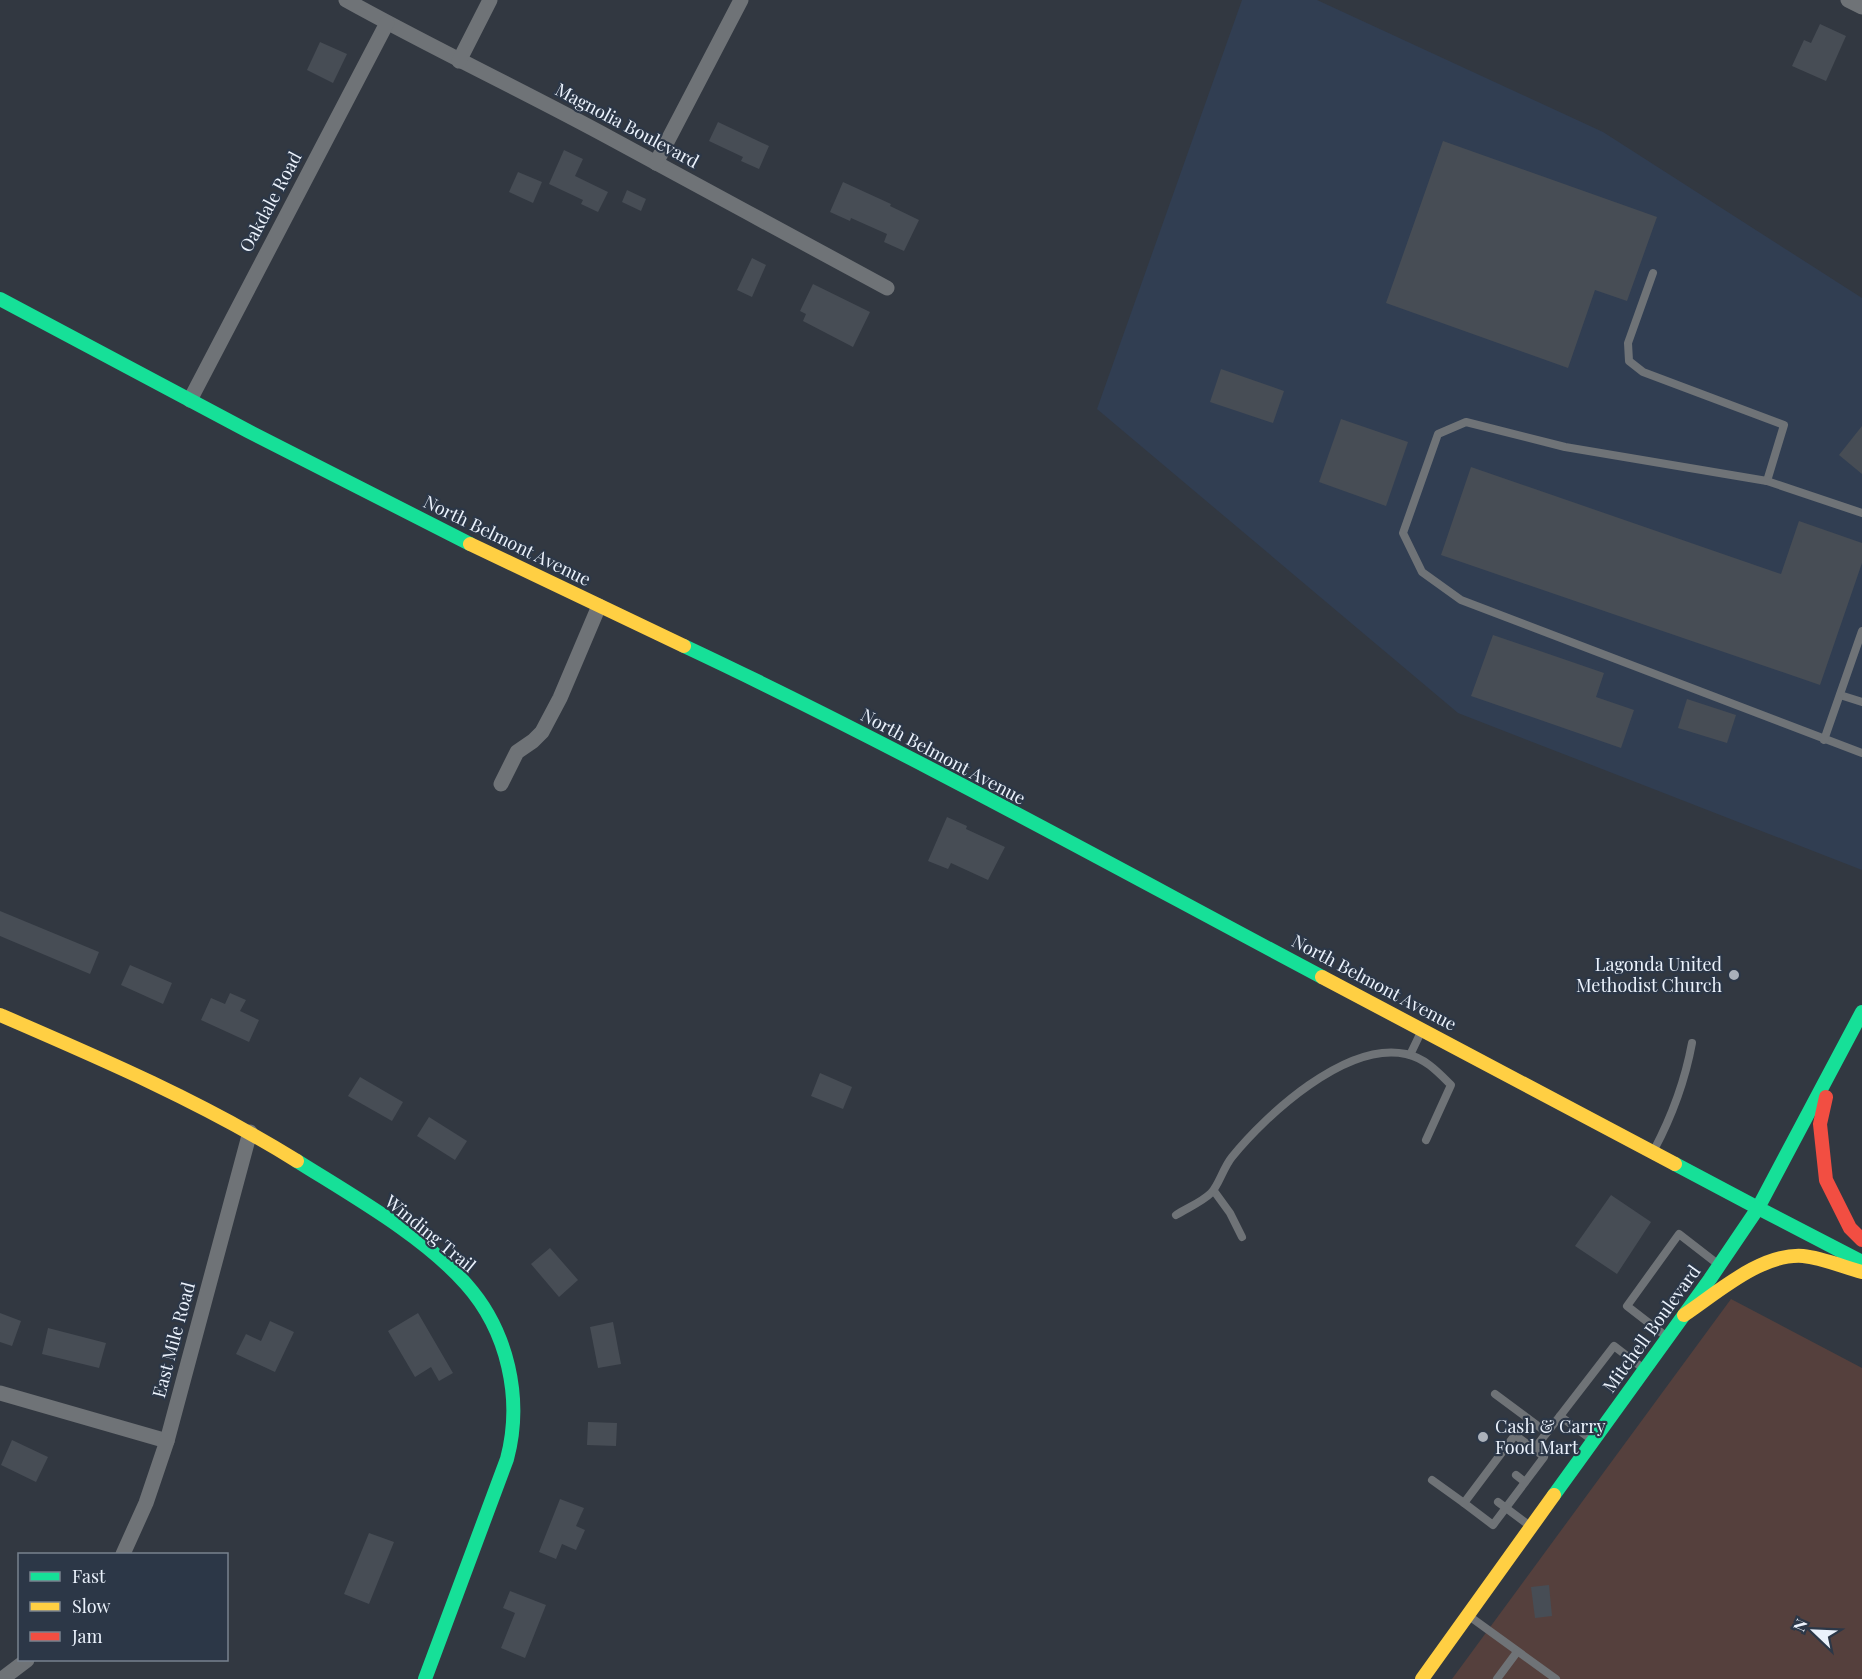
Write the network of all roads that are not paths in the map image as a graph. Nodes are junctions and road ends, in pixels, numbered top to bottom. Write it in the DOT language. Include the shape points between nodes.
graph roads {
  1 [pos="346,0"];
  2 [pos="490,0"];
  3 [pos="741,0"];
  4 [pos="1848,0"];
  5 [pos="1862,8"];
  6 [pos="387,23"];
  7 [pos="459,61"];
  8 [pos="656,163"];
  9 [pos="1653,273"];
  10 [pos="887,288"];
  11 [pos="0,299"];
  12 [pos="190,400"];
  13 [pos="1767,481"];
  14 [pos="1861,512"];
  15 [pos="599,606"];
  16 [pos="1862,631"];
  17 [pos="1859,649"];
  18 [pos="1840,695"];
  19 [pos="1862,702"];
  20 [pos="1824,740"];
  21 [pos="1862,753"];
  22 [pos="501,784"];
  23 [pos="1862,1012"];
  24 [pos="0,1015"];
  25 [pos="1423,1029"];
  26 [pos="1692,1042"];
  27 [pos="1410,1056"];
  28 [pos="1831,1075"];
  29 [pos="250,1132"];
  30 [pos="1426,1140"];
  31 [pos="1653,1152"];
  32 [pos="1214,1191"];
  33 [pos="1758,1208"];
  34 [pos="1176,1215"];
  35 [pos="1242,1237"];
  36 [pos="1862,1240"];
  37 [pos="1862,1262"];
  38 [pos="1719,1266"];
  39 [pos="1862,1272"];
  40 [pos="1684,1315"];
  41 [pos="1668,1338"];
  42 [pos="1645,1370"];
  43 [pos="0,1393"];
  44 [pos="1496,1394"];
  45 [pos="1560,1416"];
  46 [pos="1546,1432"];
  47 [pos="167,1441"];
  48 [pos="1594,1442"];
  49 [pos="1534,1449"];
  50 [pos="1515,1475"];
  51 [pos="1432,1480"];
  52 [pos="1526,1482"];
  53 [pos="1476,1486"];
  54 [pos="1484,1492"];
  55 [pos="1498,1502"];
  56 [pos="1464,1503"];
  57 [pos="1506,1508"];
  58 [pos="1531,1526"];
  59 [pos="123,1553"];
  60 [pos="1468,1615"];
  61 [pos="1517,1652"];
  62 [pos="24,1661"];
  63 [pos="1550,1677"];
  64 [pos="2,1679"];
  65 [pos="425,1679"];
  66 [pos="1422,1679"];
  67 [pos="1497,1679"];
  1 -- 6 [label="street, Magnolia Boulevard"];
  2 -- 7 [label="street"];
  3 -- 8 [label="street"];
  4 -- 5 [label="street"];
  6 -- 7 [label="street, Magnolia Boulevard"];
  6 -- 12 [label="street, Oakdale Road"];
  7 -- 8 [label="street, Magnolia Boulevard"];
  8 -- 10 [label="street, Magnolia Boulevard"];
  9 -- 13 [label="lane" via="1628,343 1629,361 1643,372 1784,425"];
  11 -- 12 [label="street, North Belmont Avenue"];
  12 -- 15 [label="street, North Belmont Avenue"];
  13 -- 14 [label="lane"];
  13 -- 20 [label="lane" via="1565,447 1466,422 1438,434 1403,533 1422,572 1461,600"];
  15 -- 22 [label="street" via="542,732 517,752"];
  15 -- 25 [label="street, North Belmont Avenue" via="883,745"];
  16 -- 17 [label="lane"];
  17 -- 18 [label="lane"];
  18 -- 19 [label="lane"];
  18 -- 20 [label="lane"];
  20 -- 21 [label="lane"];
  23 -- 28 [label="street, Mitchell Boulevard"];
  24 -- 29 [label="street, Winding Trail" via="167,1089"];
  25 -- 27 [label="lane"];
  25 -- 31 [label="street, North Belmont Avenue"];
  26 -- 31 [label="lane" via="1669,1121"];
  27 -- 30 [label="lane" via="1433,1068 1451,1085"];
  27 -- 32 [label="lane" via="1385,1053 1352,1061 1318,1078 1266,1121 1230,1159"];
  28 -- 33 [label="street, Mitchell Boulevard"];
  28 -- 36 [label="street" via="1820,1124 1826,1179 1850,1228"];
  29 -- 47 [label="street, East Mile Road"];
  29 -- 65 [label="street, Winding Trail" via="400,1229 447,1266 482,1305 506,1360 514,1422 506,1465"];
  31 -- 33 [label="street, North Belmont Avenue"];
  32 -- 34 [label="lane"];
  32 -- 35 [label="lane"];
  33 -- 37 [label="street, North Belmont Avenue"];
  33 -- 38 [label="street, Mitchell Boulevard"];
  38 -- 40 [label="street, Mitchell Boulevard"];
  38 -- 41 [label="lane" via="1679,1234 1627,1306"];
  39 -- 40 [label="street" via="1803,1256 1783,1258 1739,1277"];
  40 -- 41 [label="street, Mitchell Boulevard"];
  41 -- 42 [label="street, Mitchell Boulevard"];
  42 -- 45 [label="lane" via="1614,1346"];
  42 -- 48 [label="street, Mitchell Boulevard"];
  43 -- 47 [label="street"];
  44 -- 46 [label="lane"];
  45 -- 46 [label="lane"];
  45 -- 48 [label="lane"];
  46 -- 49 [label="lane"];
  47 -- 59 [label="street, East Mile Road"];
  48 -- 58 [label="street, Mitchell Boulevard"];
  49 -- 52 [label="lane" via="1544,1457"];
  49 -- 53 [label="lane" via="1515,1435 1499,1463"];
  50 -- 52 [label="lane"];
  51 -- 56 [label="lane"];
  52 -- 57 [label="lane"];
  53 -- 54 [label="lane"];
  53 -- 56 [label="lane"];
  55 -- 57 [label="lane"];
  56 -- 57 [label="lane" via="1493,1525"];
  57 -- 58 [label="lane"];
  58 -- 60 [label="street, Mitchell Boulevard"];
  60 -- 61 [label="lane"];
  60 -- 66 [label="street, Mitchell Boulevard"];
  61 -- 63 [label="lane"];
  61 -- 67 [label="lane"];
  62 -- 64 [label="street"];
}
